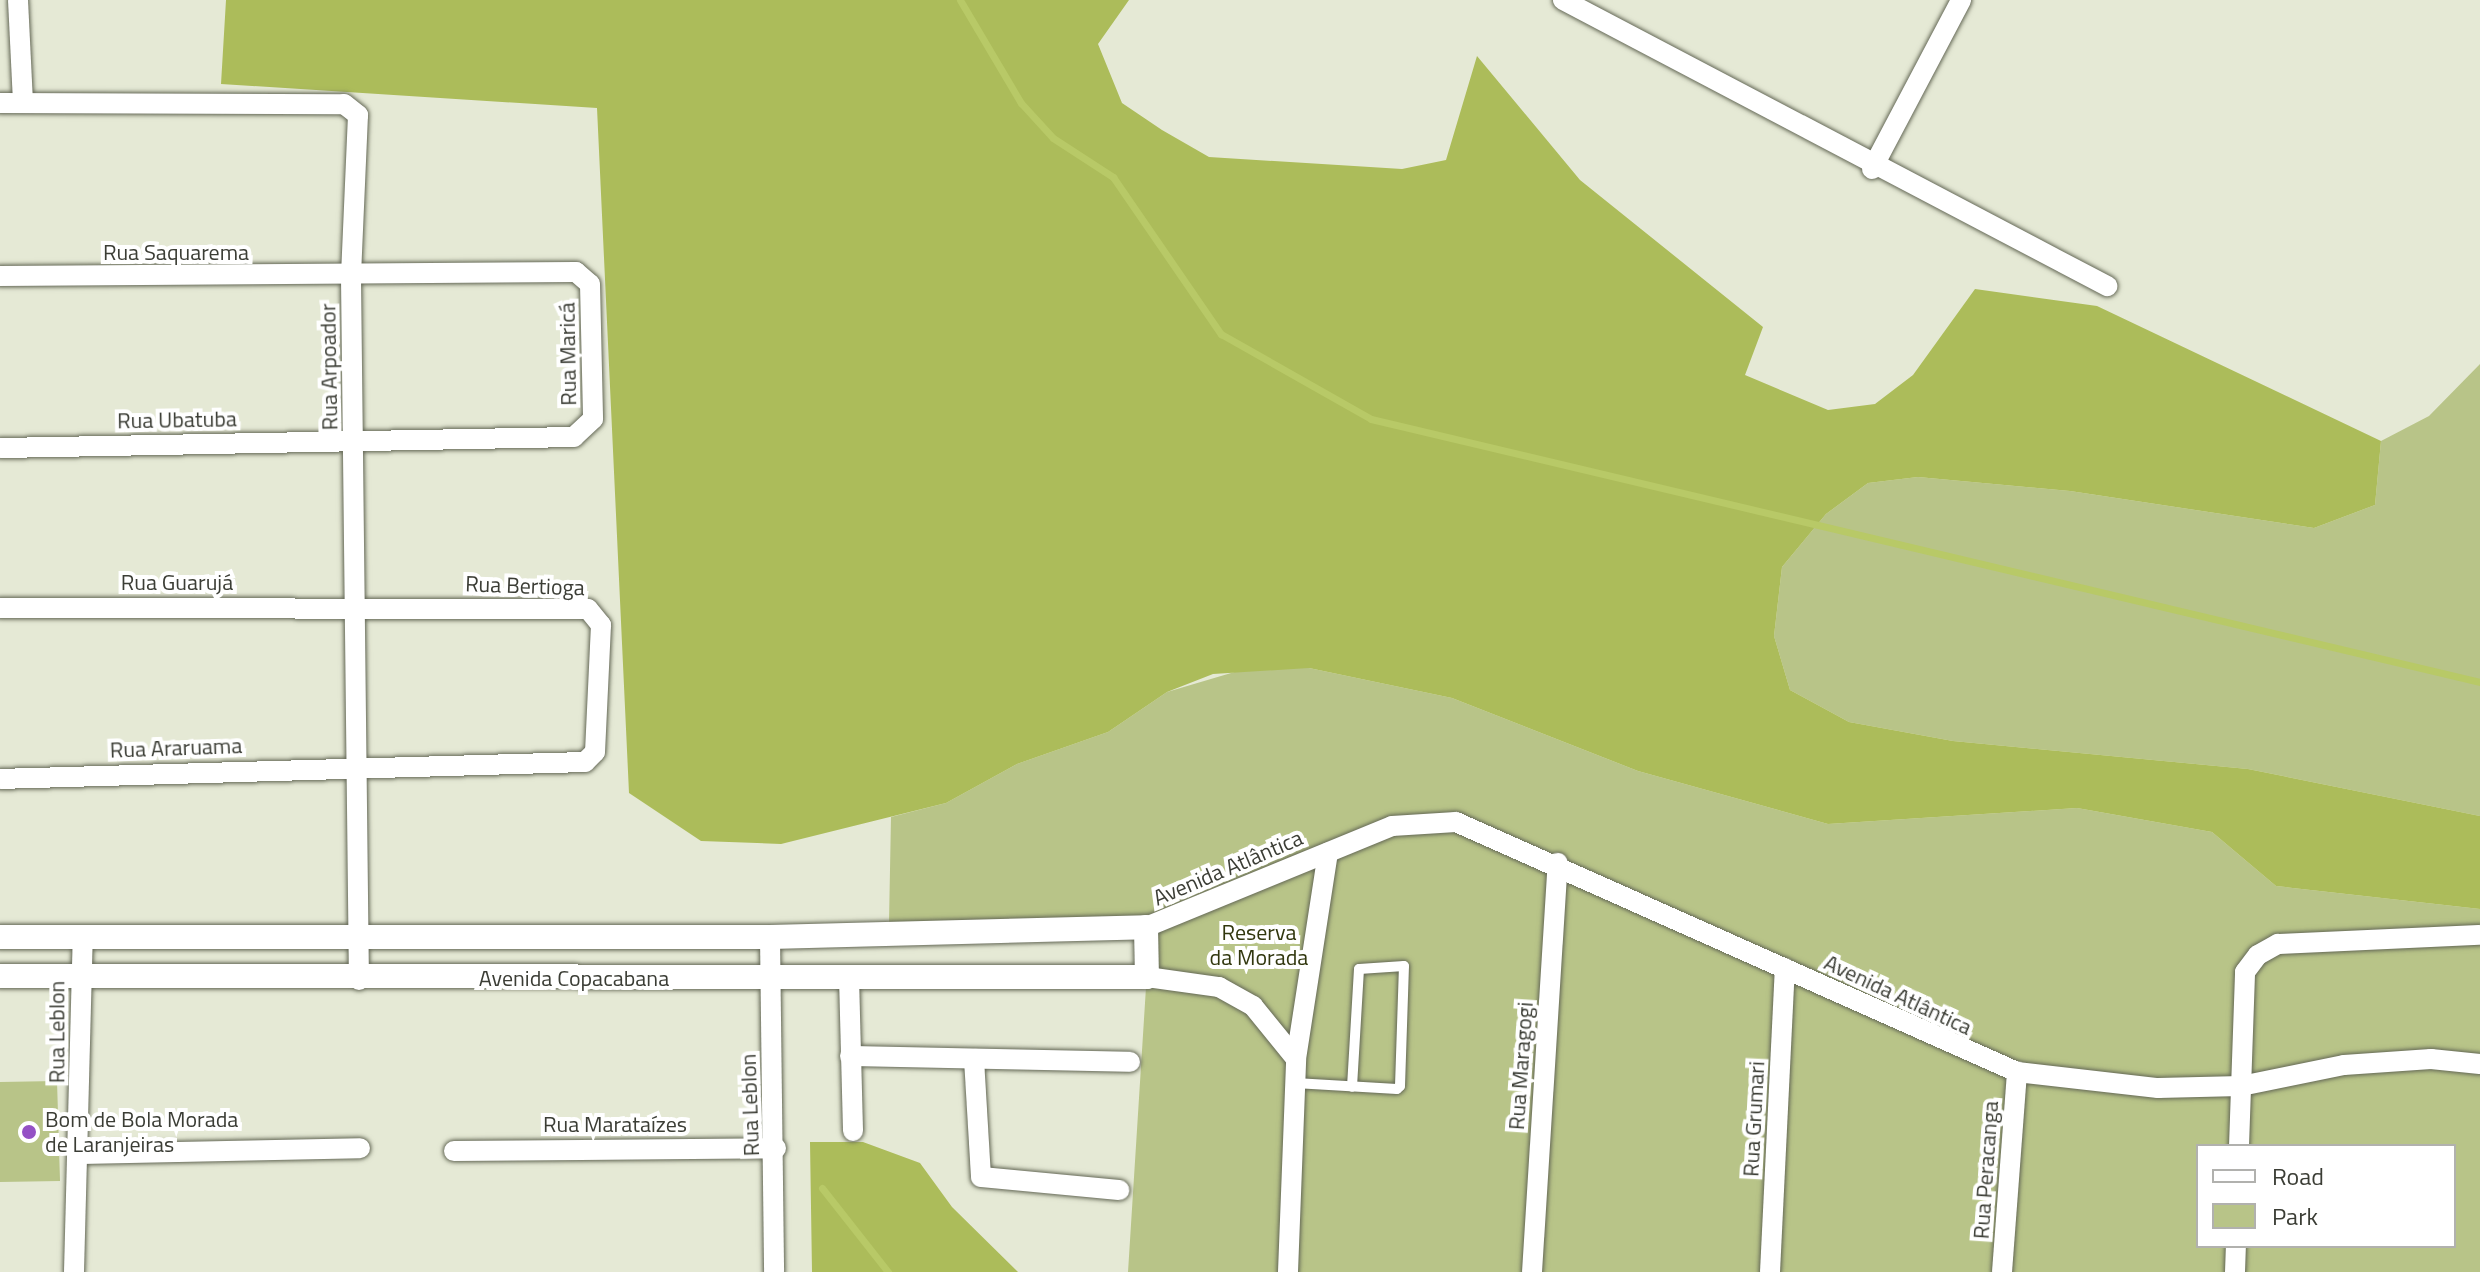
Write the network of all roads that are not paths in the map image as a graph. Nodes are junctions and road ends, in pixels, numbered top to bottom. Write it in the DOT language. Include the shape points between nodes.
graph roads {
  1 [pos="18,0"];
  2 [pos="1563,0"];
  3 [pos="1961,0"];
  4 [pos="0,103"];
  5 [pos="23,103"];
  6 [pos="1872,169"];
  7 [pos="0,276"];
  8 [pos="351,278"];
  9 [pos="2107,286"];
  10 [pos="355,441"];
  11 [pos="0,448"];
  12 [pos="354,606"];
  13 [pos="0,608"];
  14 [pos="354,766"];
  15 [pos="0,779"];
  16 [pos="1328,852"];
  17 [pos="1558,863"];
  18 [pos="1146,927"];
  19 [pos="2480,935"];
  20 [pos="83,936"];
  21 [pos="0,937"];
  22 [pos="770,937"];
  23 [pos="357,940"];
  24 [pos="1785,968"];
  25 [pos="81,975"];
  26 [pos="0,976"];
  27 [pos="849,977"];
  28 [pos="1147,977"];
  29 [pos="769,979"];
  30 [pos="359,980"];
  31 [pos="850,1056"];
  32 [pos="974,1059"];
  33 [pos="1296,1059"];
  34 [pos="1130,1062"];
  35 [pos="2480,1064"];
  36 [pos="2017,1072"];
  37 [pos="1295,1083"];
  38 [pos="2241,1086"];
  39 [pos="1352,1087"];
  40 [pos="853,1131"];
  41 [pos="2239,1144"];
  42 [pos="360,1148"];
  43 [pos="776,1148"];
  44 [pos="454,1151"];
  45 [pos="81,1154"];
  46 [pos="1119,1190"];
  47 [pos="2236,1248"];
  48 [pos="74,1272"];
  49 [pos="774,1272"];
  50 [pos="1288,1272"];
  51 [pos="1532,1272"];
  52 [pos="1770,1272"];
  53 [pos="2002,1272"];
  54 [pos="2235,1272"];
  1 -- 5 [label="street"];
  2 -- 6 [label="street"];
  3 -- 6 [label="street"];
  4 -- 5 [label="street, Rua Arpoador"];
  5 -- 8 [label="street, Rua Arpoador" via="353,109"];
  6 -- 9 [label="street"];
  7 -- 8 [label="street, Rua Saquarema"];
  8 -- 10 [label="street, Rua Arpoador"];
  8 -- 10 [label="street, Rua Maricá" via="585,276 593,404 590,427 574,437"];
  10 -- 11 [label="street, Rua Ubatuba"];
  10 -- 12 [label="street, Rua Arpoador"];
  12 -- 13 [label="street, Rua Guarujá"];
  12 -- 14 [label="street, Rua Arpoador"];
  12 -- 14 [label="street, Rua Bertioga" via="588,609 601,625 590,760"];
  14 -- 15 [label="street, Rua Araruama"];
  14 -- 23 [label="street, Rua Arpoador"];
  16 -- 17 [label="street, Avenida Atlântica" via="1424,820 1487,831"];
  16 -- 18 [label="street, Avenida Atlântica"];
  16 -- 33 [label="street, Avenida Atlântica"];
  17 -- 24 [label="street, Avenida Atlântica"];
  17 -- 51 [label="street, Rua Maragogi"];
  18 -- 22 [label="street, Avenida Copacabana"];
  18 -- 28 [label="street"];
  19 -- 38 [label="street" via="2278,944 2258,955 2245,972"];
  20 -- 21 [label="street, Avenida Copacabana"];
  20 -- 23 [label="street, Avenida Copacabana"];
  20 -- 25 [label="street, Rua Leblon"];
  22 -- 23 [label="street, Avenida Copacabana"];
  22 -- 29 [label="street, Rua Leblon"];
  23 -- 30 [label="street, Rua Arpoador"];
  24 -- 36 [label="street, Avenida Atlântica"];
  24 -- 52 [label="street, Rua Grumari"];
  25 -- 26 [label="street, Avenida Copacabana"];
  25 -- 30 [label="street, Avenida Copacabana"];
  25 -- 45 [label="street, Rua Leblon"];
  27 -- 28 [label="street, Avenida Copacabana"];
  27 -- 29 [label="street, Avenida Copacabana"];
  27 -- 31 [label="street"];
  28 -- 33 [label="street" via="1193,979 1230,993 1279,1032"];
  29 -- 30 [label="street, Avenida Copacabana"];
  29 -- 43 [label="street, Rua Leblon"];
  31 -- 32 [label="street"];
  31 -- 40 [label="street"];
  32 -- 34 [label="street"];
  32 -- 46 [label="street" via="981,1177"];
  33 -- 37 [label="street, Avenida Atlântica"];
  35 -- 38 [label="street, Avenida Atlântica" via="2344,1065"];
  36 -- 38 [label="street, Avenida Atlântica" via="2158,1088"];
  36 -- 53 [label="street, Rua Peracanga"];
  37 -- 39 [label="lane"];
  37 -- 50 [label="street, Avenida Atlântica"];
  38 -- 41 [label="street"];
  39 -- 39 [label="lane" via="1400,1086 1404,966 1359,969"];
  42 -- 45 [label="street"];
  43 -- 44 [label="street, Rua Marataízes"];
  43 -- 49 [label="street, Rua Leblon"];
  45 -- 48 [label="street, Rua Leblon"];
  47 -- 54 [label="street"];
}
